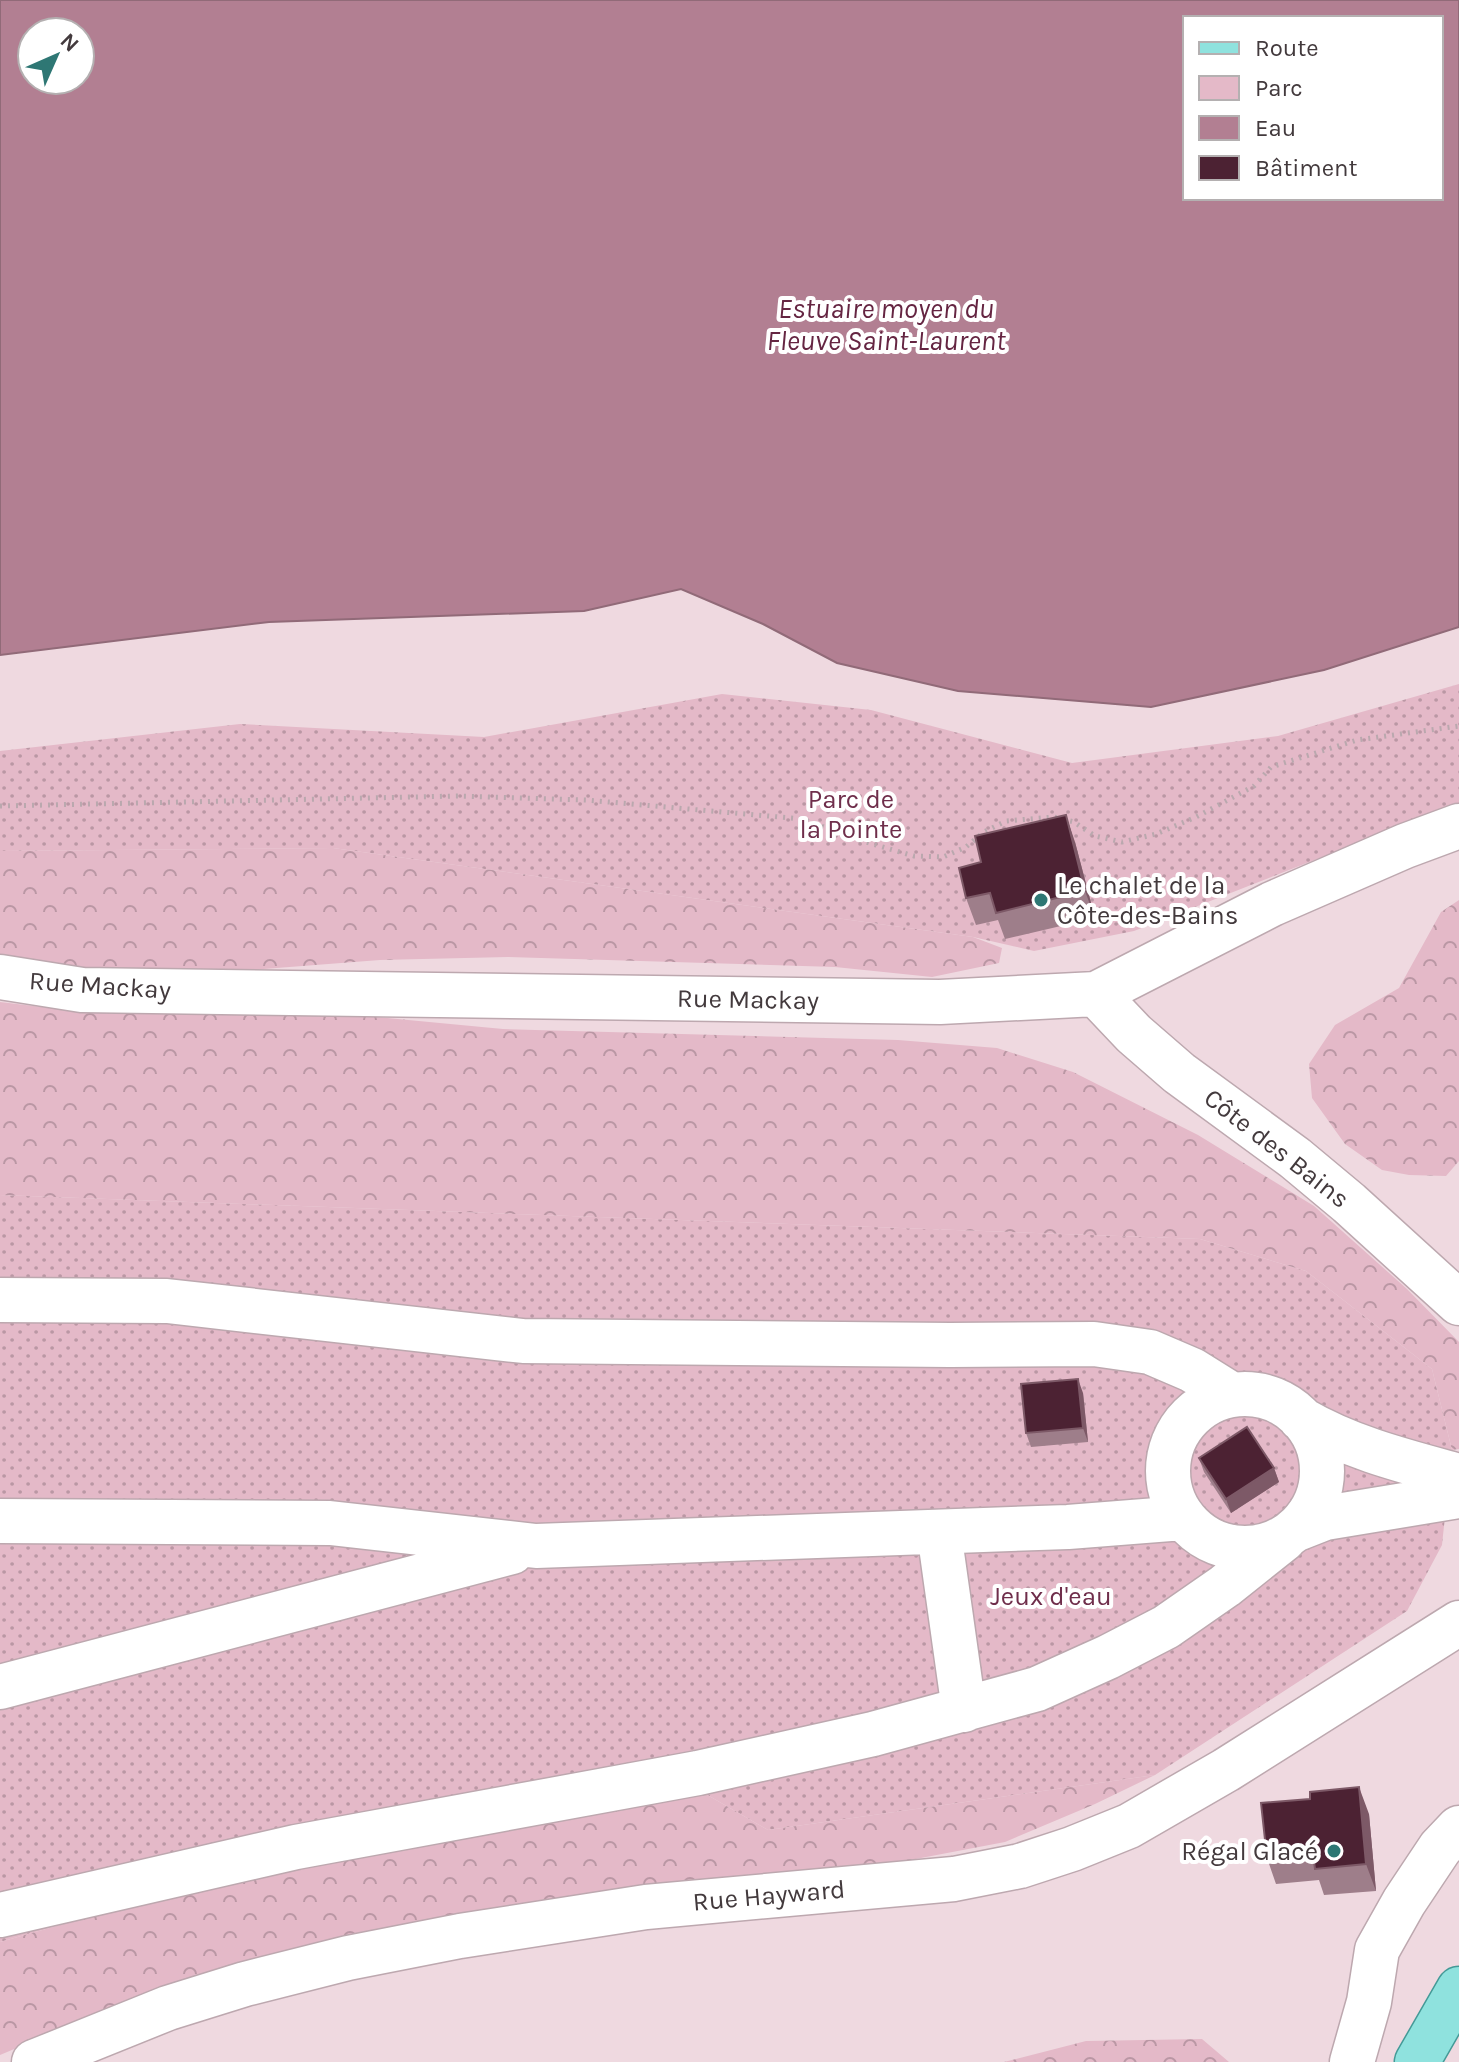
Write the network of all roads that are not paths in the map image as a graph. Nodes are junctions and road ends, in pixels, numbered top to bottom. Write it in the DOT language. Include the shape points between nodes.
graph roads {
  1 [pos="1459,826"];
  2 [pos="0,977"];
  3 [pos="1096,994"];
  4 [pos="0,1300"];
  5 [pos="1459,1303"];
  6 [pos="1232,1395"];
  7 [pos="1301,1419"];
  8 [pos="1459,1476"];
  9 [pos="1459,1496"];
  10 [pos="1183,1518"];
  11 [pos="0,1521"];
  12 [pos="939,1532"];
  13 [pos="1291,1534"];
  14 [pos="536,1546"];
  15 [pos="1459,1623"];
  16 [pos="0,1687"];
  17 [pos="964,1710"];
  18 [pos="1459,1828"];
  19 [pos="0,1915"];
  20 [pos="1459,1989"];
  21 [pos="34,2062"];
  22 [pos="1352,2062"];
  23 [pos="1417,2062"];
  1 -- 3 [label="street, Rue Mackay" via="1272,904"];
  2 -- 3 [label="street, Rue Mackay" via="82,990 940,1002"];
  3 -- 5 [label="street, Côte des Bains" via="1179,1073 1306,1167"];
  4 -- 6 [label="street" via="167,1301 523,1341 1094,1344 1150,1352"];
  6 -- 7 [label="street" via="1281,1402"];
  6 -- 10 [label="street" via="1192,1414 1169,1452 1168,1482"];
  7 -- 8 [label="street" via="1377,1455"];
  7 -- 13 [label="street" via="1315,1438 1322,1470 1317,1502"];
  9 -- 13 [label="street" via="1325,1518"];
  10 -- 12 [label="street"];
  10 -- 13 [label="street" via="1209,1540 1237,1549 1253,1549"];
  11 -- 14 [label="street" via="330,1523"];
  12 -- 14 [label="street"];
  12 -- 17 [label="street"];
  13 -- 17 [label="street" via="1166,1627 1037,1689"];
  14 -- 16 [label="street"];
  15 -- 21 [label="street, Rue Hayward" via="1129,1826 1020,1866 954,1879 646,1907 362,1955 168,2008"];
  17 -- 19 [label="street" via="698,1773 296,1847"];
  18 -- 22 [label="street" via="1440,1848 1377,1950"];
  20 -- 23 [label="main road"];
}
